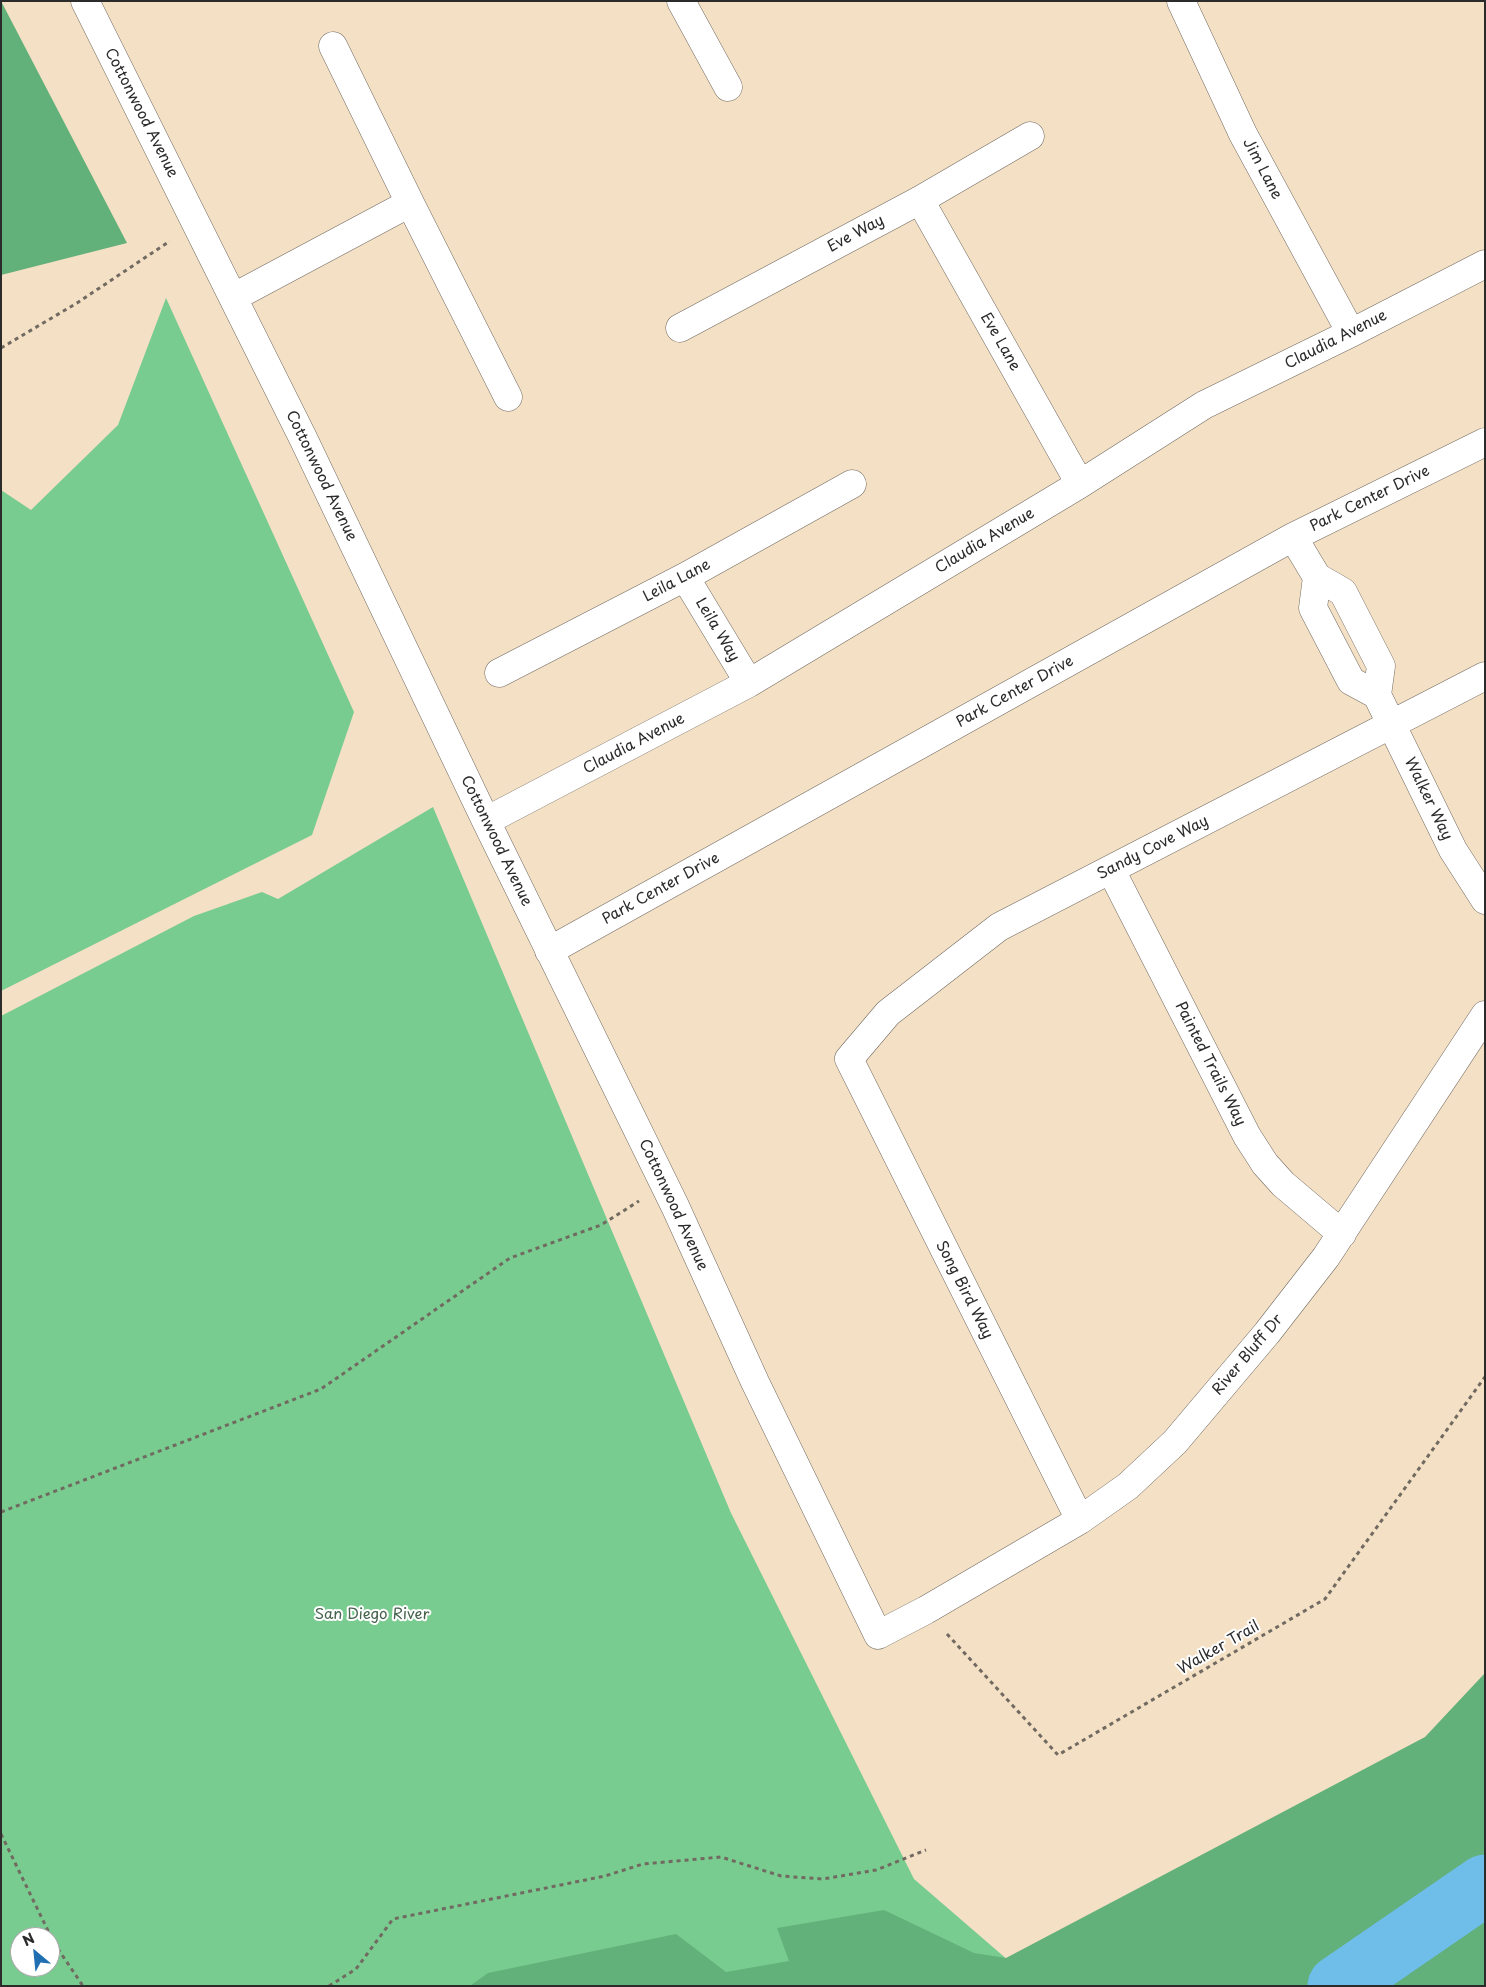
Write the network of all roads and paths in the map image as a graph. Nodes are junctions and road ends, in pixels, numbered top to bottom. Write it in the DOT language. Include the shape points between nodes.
graph roads {
  1 [pos="85,1"];
  2 [pos="680,1"];
  3 [pos="1181,1"];
  4 [pos="333,46"];
  5 [pos="728,87"];
  6 [pos="1030,136"];
  7 [pos="920,200"];
  8 [pos="410,204"];
  9 [pos="197,223"];
  10 [pos="1485,264"];
  11 [pos="234,297"];
  12 [pos="680,328"];
  13 [pos="1351,333"];
  14 [pos="1,348"];
  15 [pos="508,397"];
  16 [pos="1485,442"];
  17 [pos="852,484"];
  18 [pos="1080,484"];
  19 [pos="1293,537"];
  20 [pos="685,577"];
  21 [pos="499,673"];
  22 [pos="1485,676"];
  23 [pos="749,684"];
  24 [pos="1392,725"];
  25 [pos="486,821"];
  26 [pos="1110,870"];
  27 [pos="1485,900"];
  28 [pos="549,951"];
  29 [pos="1485,1015"];
  30 [pos="849,1059"];
  31 [pos="664,1186"];
  32 [pos="1342,1234"];
  33 [pos="1485,1377"];
  34 [pos="1,1512"];
  35 [pos="1080,1520"];
  36 [pos="926,1610"];
  37 [pos="1,1834"];
  38 [pos="926,1850"];
  39 [pos="83,1986"];
  40 [pos="329,1986"];
  1 -- 9 [label="street, Cottonwood Avenue"];
  2 -- 5 [label="street"];
  3 -- 13 [label="street, Jim Lane" via="1243,134"];
  4 -- 8 [label="street"];
  6 -- 7 [label="street, Eve Way"];
  7 -- 12 [label="street, Eve Way"];
  7 -- 18 [label="street, Eve Lane"];
  8 -- 11 [label="street"];
  8 -- 15 [label="street"];
  9 -- 11 [label="street, Cottonwood Avenue"];
  9 -- 14 [label="path" via="77,303"];
  10 -- 13 [label="street, Claudia Avenue"];
  11 -- 25 [label="street, Cottonwood Avenue"];
  13 -- 18 [label="street, Claudia Avenue" via="1204,405"];
  16 -- 19 [label="street, Park Center Drive"];
  17 -- 20 [label="street, Leila Lane"];
  18 -- 23 [label="street, Claudia Avenue"];
  19 -- 24 [label="street, Walker Way" via="1317,577 1313,608 1351,681 1377,695"];
  19 -- 28 [label="street, Park Center Drive"];
  20 -- 21 [label="street, Leila Lane"];
  20 -- 23 [label="street, Leila Way"];
  22 -- 24 [label="street, Sandy Cove Way"];
  23 -- 25 [label="street, Claudia Avenue"];
  24 -- 26 [label="street, Sandy Cove Way"];
  24 -- 27 [label="street, Walker Way" via="1453,850"];
  25 -- 28 [label="street, Cottonwood Avenue"];
  26 -- 30 [label="street, Sandy Cove Way" via="999,927 888,1013"];
  26 -- 32 [label="street, Painted Trails Way" via="1247,1136 1283,1184"];
  28 -- 31 [label="street, Cottonwood Avenue"];
  29 -- 32 [label="street, River Bluff Dr"];
  30 -- 35 [label="street, Song Bird Way"];
  31 -- 34 [label="path" via="601,1225 510,1258 321,1389"];
  31 -- 36 [label="street, Cottonwood Avenue" via="754,1382 878,1635"];
  32 -- 35 [label="street, River Bluff Dr" via="1267,1333 1175,1442 1128,1486"];
  33 -- 36 [label="path, Walker Trail" via="1325,1599 1058,1755"];
  35 -- 36 [label="street, River Bluff Dr"];
  37 -- 39 [label="path" via="54,1943"];
  38 -- 40 [label="path" via="876,1870 823,1879 781,1876 721,1856 643,1864 604,1876 393,1919 356,1969"];
}
